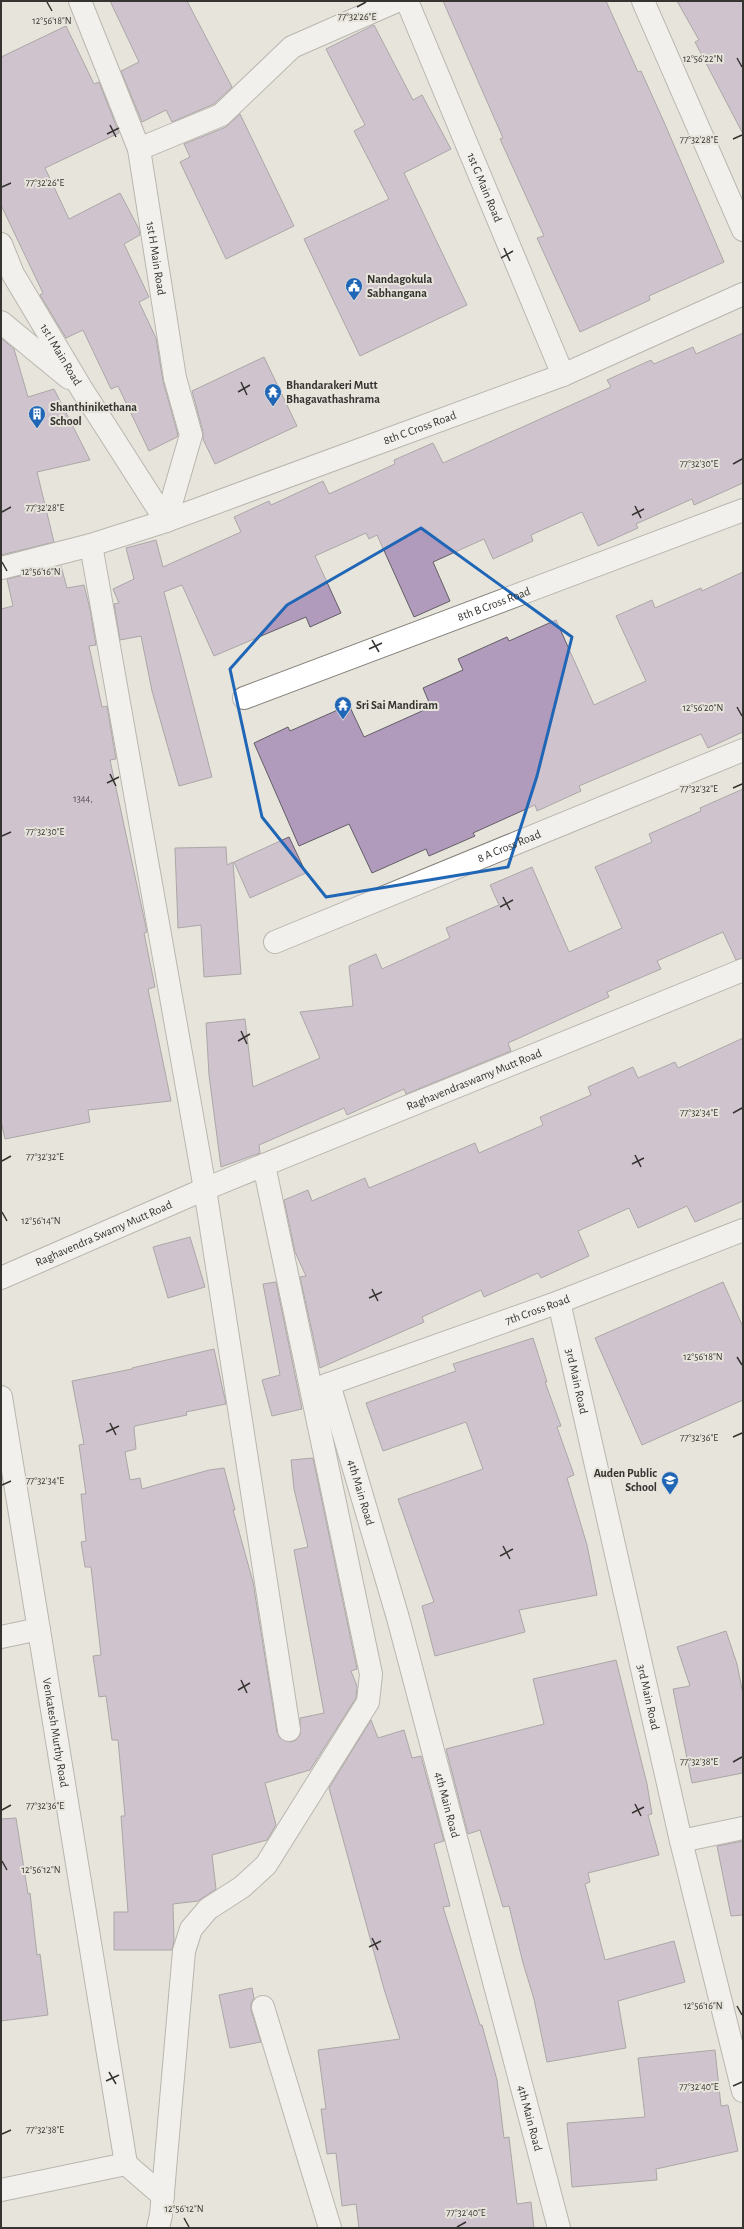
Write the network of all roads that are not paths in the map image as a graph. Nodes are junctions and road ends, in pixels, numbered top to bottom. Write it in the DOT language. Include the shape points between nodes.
graph roads {
  1 [pos="80,1"];
  2 [pos="397,1"];
  3 [pos="406,1"];
  4 [pos="642,1"];
  5 [pos="139,149"];
  6 [pos="743,230"];
  7 [pos="1,244"];
  8 [pos="743,294"];
  9 [pos="1,322"];
  10 [pos="563,375"];
  11 [pos="81,388"];
  12 [pos="743,510"];
  13 [pos="166,521"];
  14 [pos="91,546"];
  15 [pos="1,568"];
  16 [pos="244,698"];
  17 [pos="743,750"];
  18 [pos="275,942"];
  19 [pos="743,970"];
  20 [pos="264,1165"];
  21 [pos="205,1189"];
  22 [pos="743,1230"];
  23 [pos="1,1278"];
  24 [pos="559,1302"];
  25 [pos="320,1387"];
  26 [pos="1,1396"];
  27 [pos="39,1629"];
  28 [pos="1,1637"];
  29 [pos="289,1730"];
  30 [pos="743,1828"];
  31 [pos="681,1841"];
  32 [pos="263,2007"];
  33 [pos="738,2048"];
  34 [pos="743,2091"];
  35 [pos="126,2164"];
  36 [pos="1,2190"];
  37 [pos="163,2196"];
  38 [pos="158,2228"];
  39 [pos="330,2228"];
  40 [pos="559,2228"];
  1 -- 5 [label="street, 1st H Main Road"];
  2 -- 5 [label="street" via="292,47 221,115"];
  3 -- 10 [label="street, 1st G Main Road"];
  4 -- 6 [label="street"];
  5 -- 13 [label="street, 1st H Main Road" via="175,378 191,435"];
  7 -- 11 [label="street, 1st I Main Road" via="13,274"];
  8 -- 10 [label="street, 8th C Cross Road"];
  9 -- 11 [label="street"];
  10 -- 13 [label="street, 8th C Cross Road"];
  11 -- 13 [label="street, 1st I Main Road"];
  12 -- 16 [label="street, 8th B Cross Road"];
  13 -- 14 [label="street, 8th C Cross Road"];
  14 -- 15 [label="street, 8th C Cross Road"];
  14 -- 21 [label="street"];
  17 -- 18 [label="street, 8 A Cross Road"];
  19 -- 20 [label="street, Raghavendraswamy Mutt Road"];
  20 -- 21 [label="street, Raghavendraswamy Mutt Road"];
  20 -- 25 [label="street"];
  21 -- 23 [label="street, Raghavendra Swamy Mutt Road"];
  21 -- 29 [label="street"];
  22 -- 24 [label="street, 7th Cross Road"];
  24 -- 25 [label="street, 7th Cross Road"];
  24 -- 31 [label="street, 3rd Main Road"];
  25 -- 37 [label="street" via="371,1674 368,1702 266,1865 242,1887 208,1909 191,1929 184,1951"];
  25 -- 40 [label="street, 4th Main Road" via="398,1618"];
  26 -- 27 [label="street, Venkatesh Murthy Road"];
  27 -- 28 [label="street"];
  27 -- 35 [label="street, Venkatesh Murthy Road"];
  30 -- 31 [label="street"];
  31 -- 33 [label="street, 3rd Main Road"];
  32 -- 39 [label="street"];
  33 -- 34 [label="street, 3rd Main Road"];
  35 -- 36 [label="street"];
  35 -- 37 [label="street"];
  37 -- 38 [label="street"];
}
